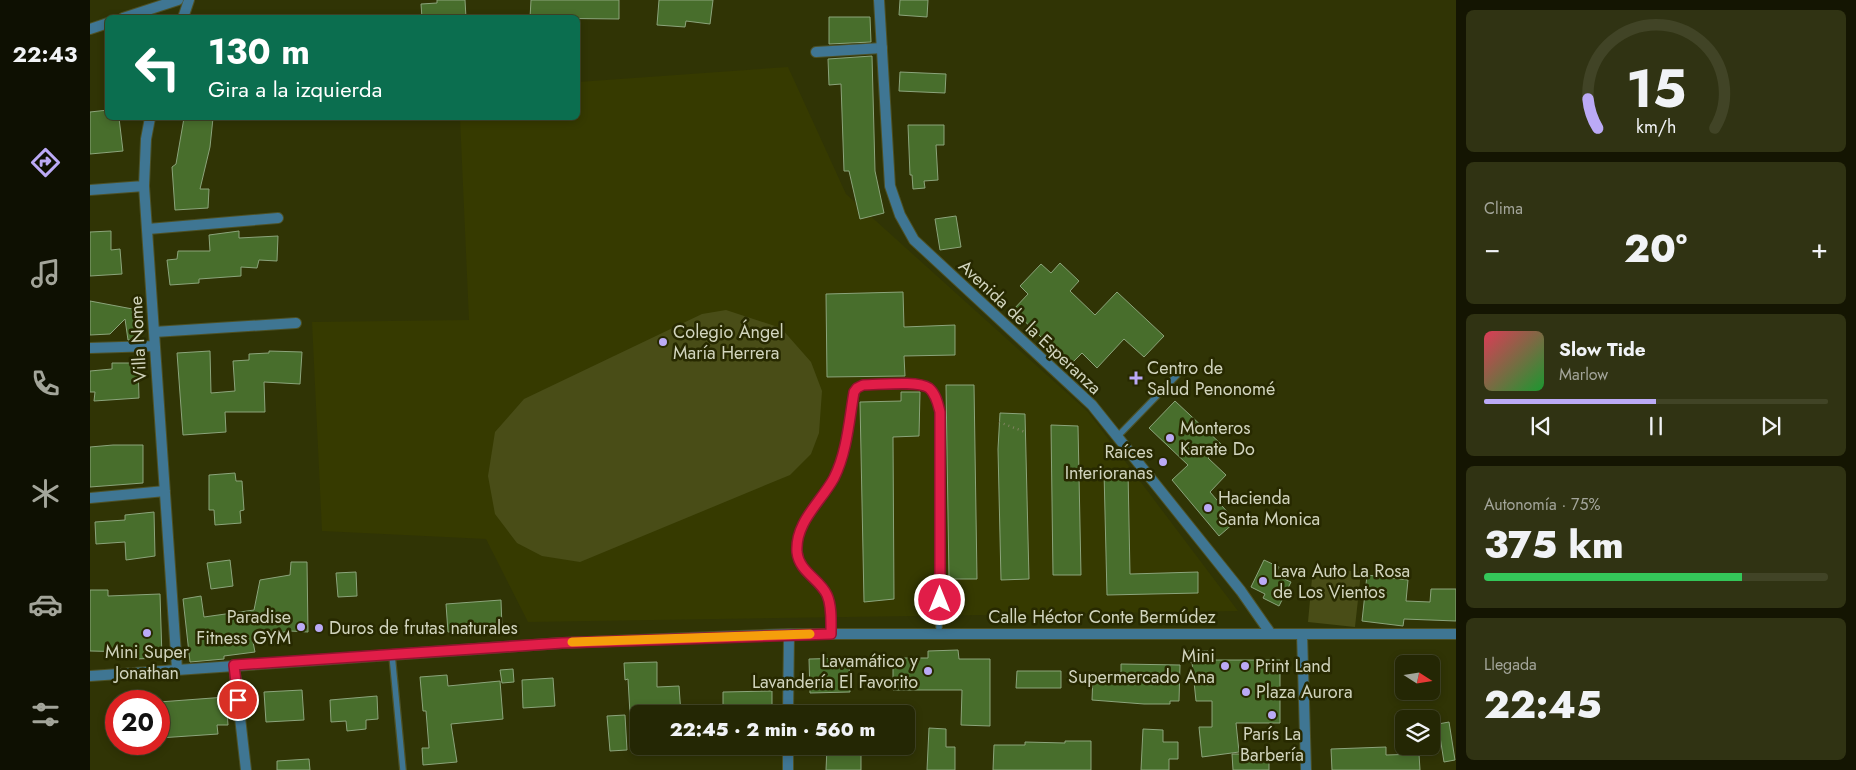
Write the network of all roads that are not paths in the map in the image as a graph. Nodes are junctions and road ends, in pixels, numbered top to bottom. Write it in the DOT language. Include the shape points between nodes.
graph roads {
  1 [pos="178,0"];
  2 [pos="189,0"];
  3 [pos="879,0"];
  4 [pos="132,15"];
  5 [pos="184,15"];
  6 [pos="105,24"];
  7 [pos="90,29"];
  8 [pos="882,48"];
  9 [pos="816,52"];
  10 [pos="150,120"];
  11 [pos="144,186"];
  12 [pos="90,190"];
  13 [pos="278,218"];
  14 [pos="148,229"];
  15 [pos="296,323"];
  16 [pos="154,332"];
  17 [pos="154,346"];
  18 [pos="90,348"];
  19 [pos="1185,367"];
  20 [pos="1117,437"];
  21 [pos="165,491"];
  22 [pos="90,498"];
  23 [pos="788,634"];
  24 [pos="831,634"];
  25 [pos="939,634"];
  26 [pos="1272,634"];
  27 [pos="1302,634"];
  28 [pos="1456,634"];
  29 [pos="392,654"];
  30 [pos="234,665"];
  31 [pos="177,669"];
  32 [pos="90,676"];
  33 [pos="788,705"];
  34 [pos="788,755"];
  35 [pos="246,770"];
  36 [pos="403,770"];
  37 [pos="788,770"];
  38 [pos="1306,770"];
  1 -- 4 [label="street"];
  2 -- 5 [label="street"];
  3 -- 8 [label="street, Avenida de la Esperanza"];
  6 -- 7 [label="street"];
  8 -- 9 [label="street"];
  8 -- 20 [label="street, Avenida de la Esperanza" via="890,186 900,215 914,240 1092,406"];
  10 -- 11 [label="street, Villa Nome"];
  11 -- 12 [label="street"];
  11 -- 14 [label="street, Villa Nome"];
  13 -- 14 [label="street"];
  14 -- 16 [label="street, Villa Nome"];
  15 -- 16 [label="street"];
  16 -- 17 [label="street, Villa Nome"];
  17 -- 18 [label="street"];
  17 -- 21 [label="street, Villa Nome"];
  19 -- 20 [label="lane"];
  20 -- 26 [label="street, Avenida de la Esperanza"];
  21 -- 22 [label="street"];
  21 -- 31 [label="street, Villa Nome"];
  23 -- 24 [label="street, Calle Héctor Conte Bermúdez"];
  23 -- 29 [label="street, Calle Héctor Conte Bermúdez"];
  23 -- 33 [label="street"];
  24 -- 25 [label="street, Calle Héctor Conte Bermúdez"];
  24 -- 25 [label="lane" via="828,596 806,571 797,554 801,530 834,478 844,450 857,388 863,385 921,384 933,392 940,412"];
  25 -- 26 [label="street, Calle Héctor Conte Bermúdez"];
  26 -- 27 [label="street, Calle Héctor Conte Bermúdez"];
  27 -- 28 [label="street, Calle Héctor Conte Bermúdez"];
  27 -- 38 [label="street"];
  29 -- 30 [label="street, Calle Héctor Conte Bermúdez"];
  29 -- 36 [label="lane"];
  30 -- 31 [label="street, Calle Héctor Conte Bermúdez"];
  30 -- 35 [label="street"];
  31 -- 32 [label="street, Calle Héctor Conte Bermúdez"];
  34 -- 37 [label="street"];
}
